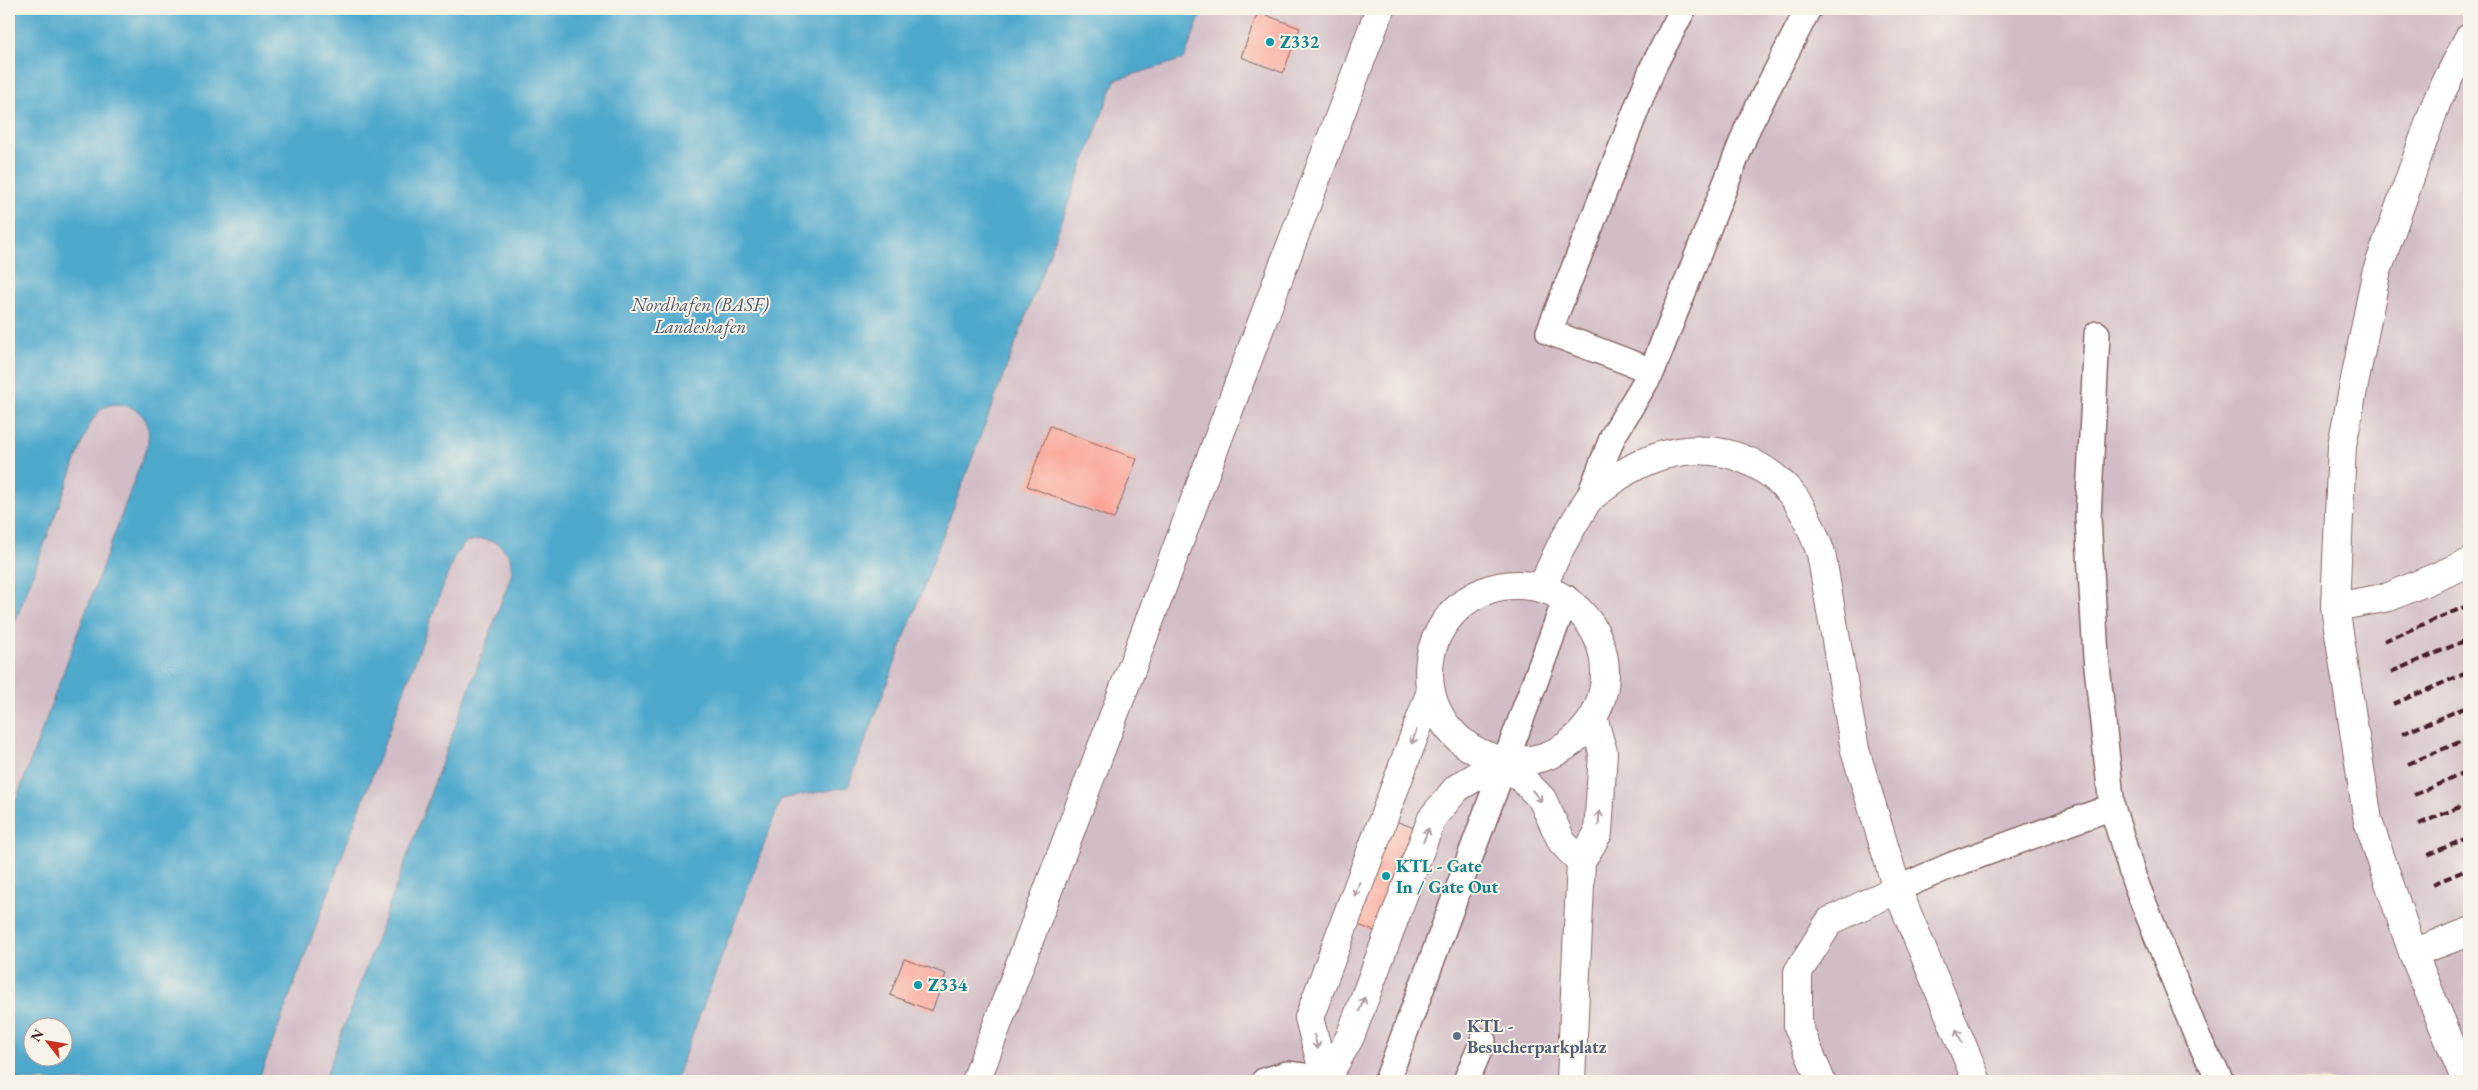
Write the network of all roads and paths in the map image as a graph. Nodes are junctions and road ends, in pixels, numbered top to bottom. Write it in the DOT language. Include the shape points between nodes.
graph roads {
  1 [pos="1380,9"];
  2 [pos="1683,9"];
  3 [pos="1808,9"];
  4 [pos="2469,37"];
  5 [pos="2097,334"];
  6 [pos="1652,371"];
  7 [pos="1588,500"];
  8 [pos="2469,563"];
  9 [pos="1555,593"];
  10 [pos="2335,607"];
  11 [pos="1431,691"];
  12 [pos="1593,718"];
  13 [pos="1504,760"];
  14 [pos="2112,807"];
  15 [pos="1581,862"];
  16 [pos="1897,889"];
  17 [pos="2469,932"];
  18 [pos="2413,953"];
  19 [pos="1483,1041"];
  20 [pos="1326,1080"];
  21 [pos="976,1081"];
  22 [pos="1264,1081"];
  23 [pos="1387,1081"];
  24 [pos="1466,1081"];
  25 [pos="1571,1081"];
  26 [pos="1821,1081"];
  27 [pos="1977,1081"];
  28 [pos="2221,1081"];
  29 [pos="2466,1081"];
  1 -- 21 [label="street"];
  2 -- 6 [label="lane" via="1653,67 1549,332"];
  3 -- 6 [label="lane" via="1748,127"];
  4 -- 10 [label="street" via="2437,101 2376,274 2342,445"];
  5 -- 14 [label="lane" via="2088,518 2096,657"];
  6 -- 7 [label="lane" via="1613,436"];
  7 -- 9 [label="street" via="1553,559"];
  7 -- 16 [label="street" via="1625,470 1663,453 1690,449 1742,458 1769,472 1792,494 1811,526 1821,553 1855,750"];
  8 -- 10 [label="street" via="2389,598"];
  9 -- 11 [label="street" via="1522,584 1499,586 1458,607 1443,624 1434,646 1429,668"];
  9 -- 12 [label="street" via="1582,613 1596,631 1604,652 1606,675 1602,697"];
  9 -- 13 [label="lane"];
  10 -- 18 [label="street" via="2368,821"];
  11 -- 13 [label="street" via="1441,716 1457,737 1471,748"];
  11 -- 20 [label="street, one-way" via="1309,1018"];
  12 -- 13 [label="street" via="1577,738 1555,753 1530,760"];
  15 -- 12 [label="street, one-way" via="1598,833 1603,752"];
  13 -- 15 [label="street, one-way" via="1542,799 1562,842"];
  20 -- 13 [label="street, one-way" via="1350,1037 1432,818 1457,788"];
  13 -- 23 [label="lane"];
  14 -- 16 [label="lane" via="1952,864"];
  14 -- 28 [label="lane" via="2134,879 2198,1039"];
  15 -- 25 [label="street"];
  16 -- 26 [label="street" via="1830,921 1798,972 1798,1026"];
  27 -- 16 [label="street, one-way"];
  17 -- 18 [label="street"];
  18 -- 29 [label="street"];
  19 -- 24 [label="lane"];
  20 -- 22 [label="lane" via="1287,1074"];
}
